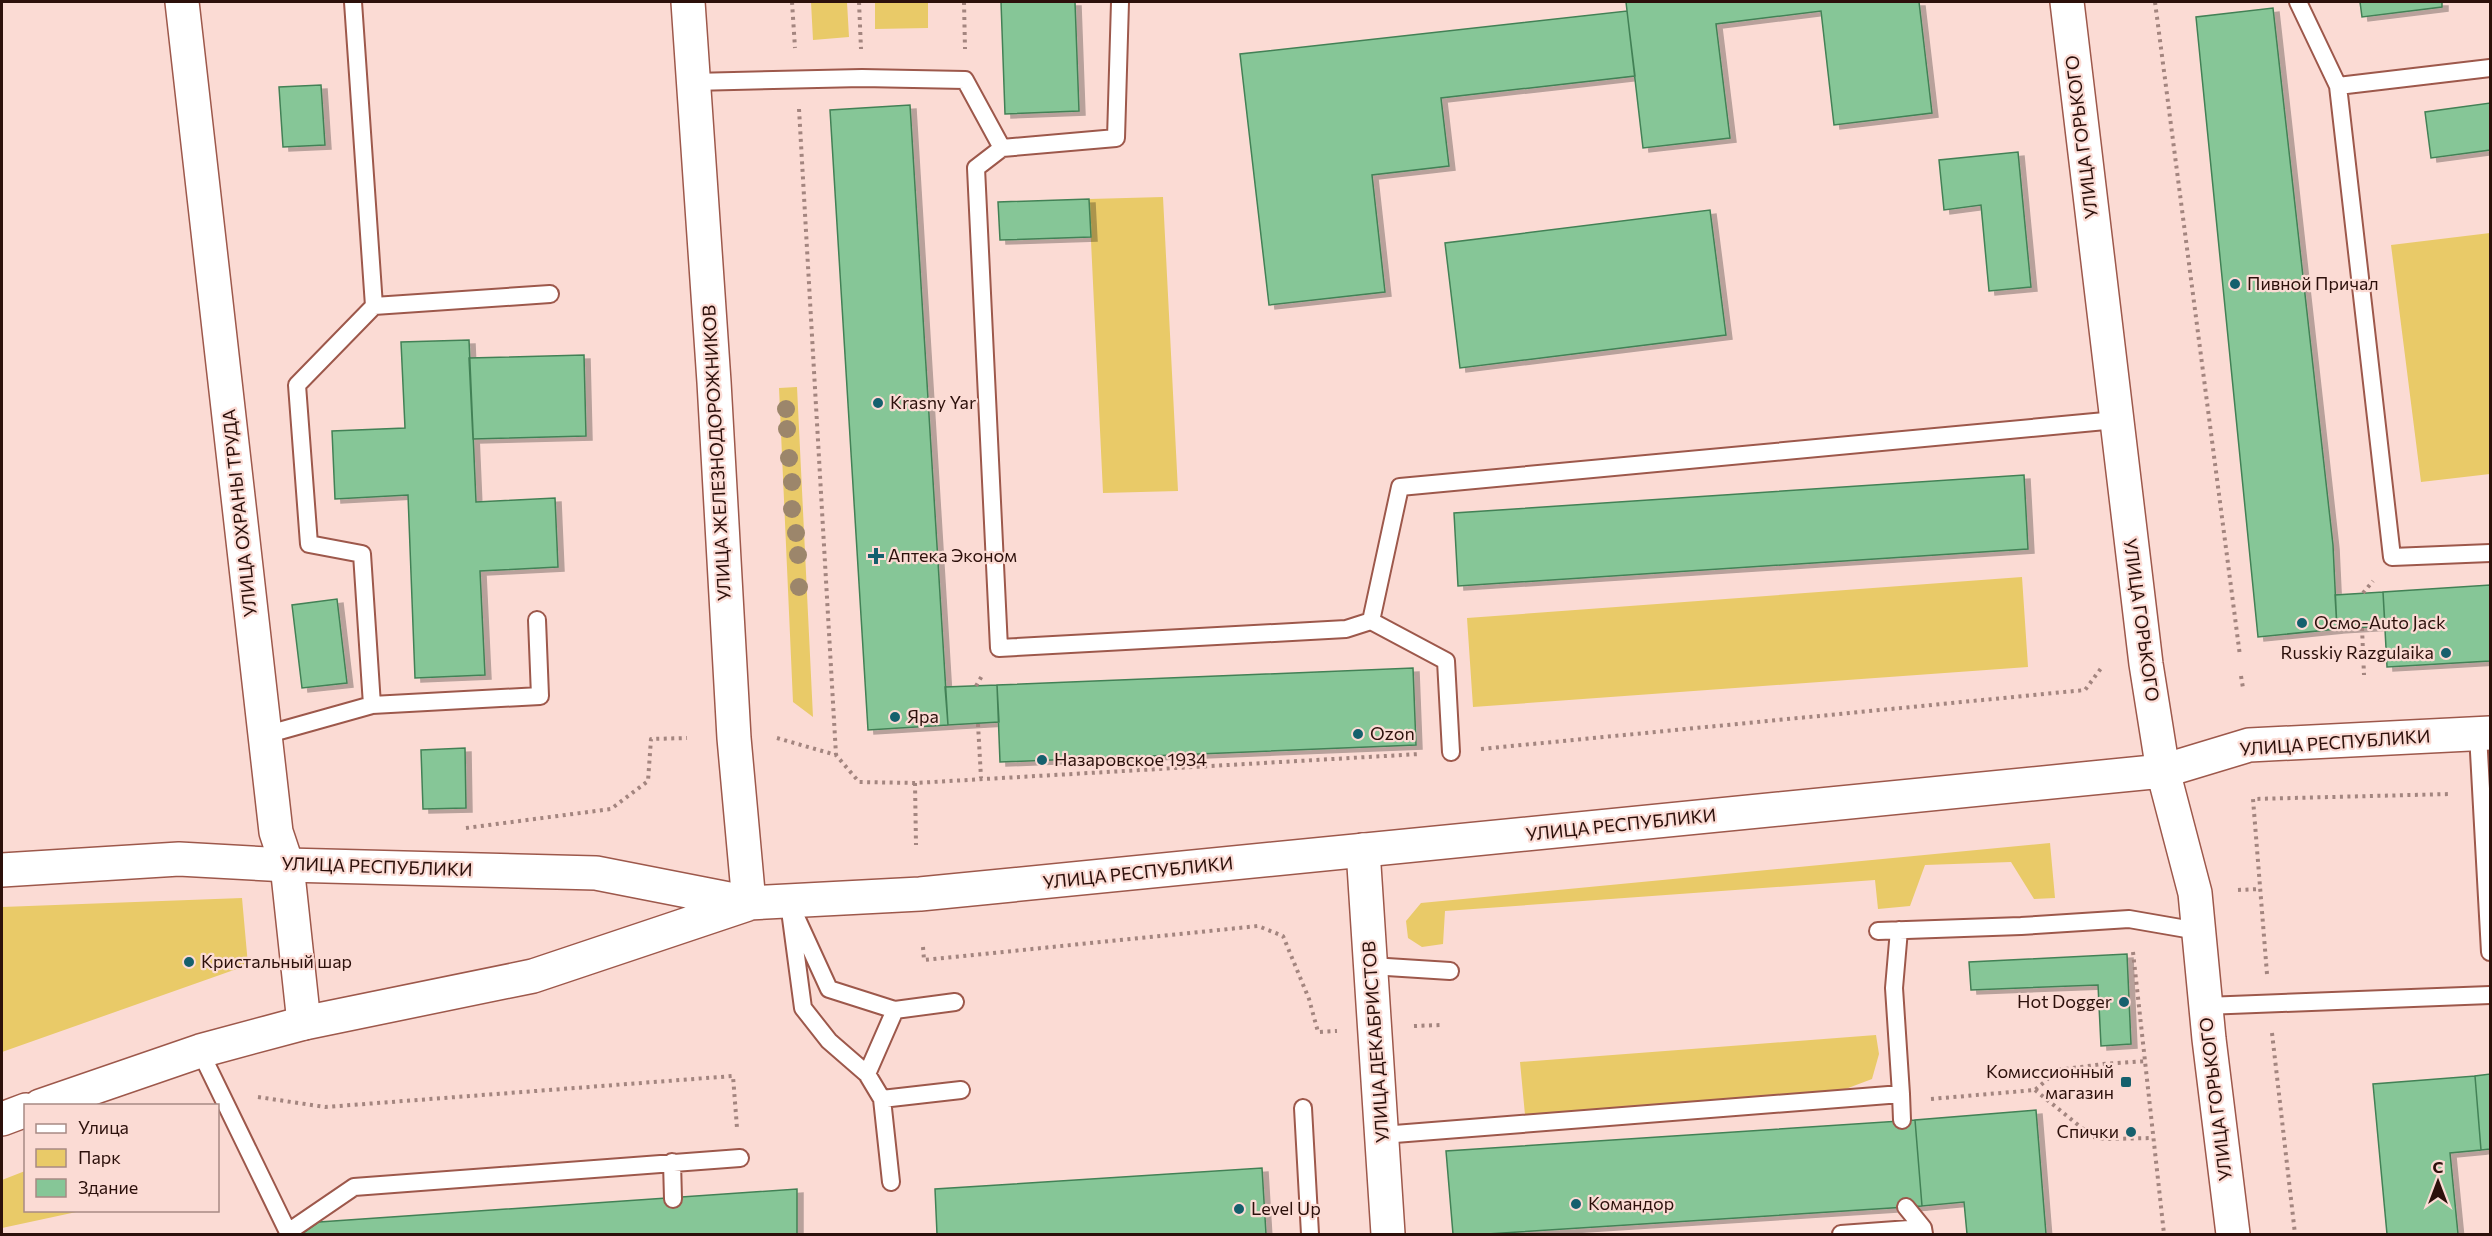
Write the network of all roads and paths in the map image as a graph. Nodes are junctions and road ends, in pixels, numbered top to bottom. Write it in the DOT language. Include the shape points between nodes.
graph roads {
  1 [pos="182,2"];
  2 [pos="353,2"];
  3 [pos="688,2"];
  4 [pos="792,2"];
  5 [pos="859,2"];
  6 [pos="964,2"];
  7 [pos="1120,2"];
  8 [pos="2067,2"];
  9 [pos="2155,2"];
  10 [pos="2298,2"];
  11 [pos="2490,68"];
  12 [pos="862,78"];
  13 [pos="965,80"];
  14 [pos="797,81"];
  15 [pos="693,82"];
  16 [pos="2338,86"];
  17 [pos="1002,148"];
  18 [pos="550,294"];
  19 [pos="374,306"];
  20 [pos="2116,420"];
  21 [pos="2490,553"];
  22 [pos="537,620"];
  23 [pos="1371,621"];
  24 [pos="2362,628"];
  25 [pos="2241,656"];
  26 [pos="2102,667"];
  27 [pos="2364,675"];
  28 [pos="2241,676"];
  29 [pos="2243,688"];
  30 [pos="372,705"];
  31 [pos="978,724"];
  32 [pos="2484,734"];
  33 [pos="265,735"];
  34 [pos="687,738"];
  35 [pos="777,738"];
  36 [pos="1452,752"];
  37 [pos="836,755"];
  38 [pos="2163,771"];
  39 [pos="981,778"];
  40 [pos="915,783"];
  41 [pos="2481,793"];
  42 [pos="459,829"];
  43 [pos="916,844"];
  44 [pos="1363,850"];
  45 [pos="2488,862"];
  46 [pos="287,865"];
  47 [pos="2,870"];
  48 [pos="2259,889"];
  49 [pos="2238,891"];
  50 [pos="749,903"];
  51 [pos="789,903"];
  52 [pos="2129,919"];
  53 [pos="1899,930"];
  54 [pos="1878,931"];
  55 [pos="2198,931"];
  56 [pos="923,947"];
  57 [pos="2490,952"];
  58 [pos="1371,966"];
  59 [pos="1450,971"];
  60 [pos="2490,995"];
  61 [pos="955,1002"];
  62 [pos="2269,1004"];
  63 [pos="2205,1006"];
  64 [pos="896,1010"];
  65 [pos="304,1023"];
  66 [pos="1440,1025"];
  67 [pos="1414,1026"];
  68 [pos="1337,1030"];
  69 [pos="200,1051"];
  70 [pos="2146,1061"];
  71 [pos="867,1074"];
  72 [pos="961,1090"];
  73 [pos="2035,1090"];
  74 [pos="221,1092"];
  75 [pos="1901,1097"];
  76 [pos="882,1099"];
  77 [pos="46,1104"];
  78 [pos="1303,1108"];
  79 [pos="24,1111"];
  80 [pos="2,1119"];
  81 [pos="1902,1120"];
  82 [pos="1382,1135"];
  83 [pos="2153,1138"];
  84 [pos="740,1158"];
  85 [pos="672,1162"];
  86 [pos="891,1182"];
  87 [pos="673,1199"];
  88 [pos="1906,1207"];
  89 [pos="1923,1231"];
  90 [pos="286,1233"];
  91 [pos="1310,1234"];
  92 [pos="1388,1234"];
  93 [pos="1841,1234"];
  94 [pos="2164,1234"];
  95 [pos="2233,1234"];
  96 [pos="2295,1234"];
  1 -- 33 [label="main road, УЛИЦА ОХРАНЫ ТРУДА"];
  2 -- 19 [label="lane"];
  3 -- 15 [label="main road, УЛИЦА ЖЕЛЕЗНОДОРОЖНИКОВ"];
  4 -- 14 [label="path"];
  5 -- 12 [label="path"];
  6 -- 13 [label="path"];
  7 -- 17 [label="lane" via="1116,138"];
  8 -- 20 [label="main road, УЛИЦА ГОРЬКОГО"];
  9 -- 25 [label="path"];
  10 -- 16 [label="lane"];
  11 -- 16 [label="lane"];
  12 -- 13 [label="lane"];
  12 -- 14 [label="lane"];
  13 -- 17 [label="lane"];
  14 -- 15 [label="lane"];
  14 -- 37 [label="path"];
  15 -- 50 [label="main road, УЛИЦА ЖЕЛЕЗНОДОРОЖНИКОВ" via="734,738"];
  16 -- 21 [label="lane" via="2392,557"];
  17 -- 23 [label="lane" via="976,168 999,648 1347,629"];
  18 -- 19 [label="lane"];
  19 -- 30 [label="lane" via="297,385 309,544 362,554"];
  20 -- 23 [label="lane" via="1400,487"];
  20 -- 38 [label="main road, УЛИЦА ГОРЬКОГО"];
  22 -- 30 [label="lane" via="540,696"];
  23 -- 36 [label="lane" via="1446,661"];
  24 -- 27 [label="path"];
  26 -- 36 [label="path" via="2085,690"];
  28 -- 29 [label="path"];
  30 -- 33 [label="lane"];
  31 -- 39 [label="path"];
  32 -- 38 [label="main road, УЛИЦА РЕСПУБЛИКИ" via="2248,745"];
  32 -- 41 [label="lane"];
  33 -- 46 [label="main road, УЛИЦА ОХРАНЫ ТРУДА" via="276,832"];
  34 -- 42 [label="path" via="651,739 648,781 611,809"];
  35 -- 37 [label="path"];
  36 -- 39 [label="path"];
  37 -- 40 [label="path" via="859,782"];
  38 -- 44 [label="main road, УЛИЦА РЕСПУБЛИКИ"];
  38 -- 55 [label="main road, УЛИЦА ГОРЬКОГО" via="2195,893"];
  39 -- 40 [label="path"];
  40 -- 43 [label="path"];
  41 -- 45 [label="lane"];
  41 -- 48 [label="path" via="2253,799"];
  44 -- 51 [label="main road, УЛИЦА РЕСПУБЛИКИ" via="920,894"];
  44 -- 58 [label="main road, УЛИЦА ДЕКАБРИСТОВ"];
  45 -- 57 [label="lane"];
  46 -- 47 [label="main road, УЛИЦА РЕСПУБЛИКИ" via="178,859"];
  46 -- 50 [label="main road, УЛИЦА РЕСПУБЛИКИ" via="596,873"];
  46 -- 65 [label="main road, УЛИЦА ОХРАНЫ ТРУДА"];
  48 -- 49 [label="path"];
  48 -- 62 [label="path"];
  50 -- 51 [label="main road, УЛИЦА РЕСПУБЛИКИ"];
  50 -- 65 [label="main road, УЛИЦА РЕСПУБЛИКИ" via="532,976"];
  51 -- 64 [label="lane" via="829,989"];
  51 -- 71 [label="lane" via="803,1008 830,1041"];
  52 -- 53 [label="lane"];
  52 -- 55 [label="lane"];
  52 -- 70 [label="path"];
  53 -- 54 [label="lane"];
  53 -- 75 [label="lane" via="1894,988"];
  55 -- 63 [label="main road, УЛИЦА ГОРЬКОГО"];
  56 -- 68 [label="path" via="924,960 1258,926 1282,936 1310,999 1318,1032"];
  58 -- 59 [label="lane"];
  58 -- 82 [label="main road, УЛИЦА ДЕКАБРИСТОВ"];
  60 -- 62 [label="lane"];
  61 -- 64 [label="lane"];
  62 -- 63 [label="lane"];
  62 -- 96 [label="path"];
  63 -- 95 [label="main road, УЛИЦА ГОРЬКОГО"];
  64 -- 71 [label="lane"];
  65 -- 69 [label="main road, УЛИЦА РЕСПУБЛИКИ"];
  66 -- 67 [label="path"];
  69 -- 74 [label="lane"];
  69 -- 77 [label="main road, УЛИЦА РЕСПУБЛИКИ"];
  70 -- 73 [label="path" via="2058,1070"];
  70 -- 83 [label="path"];
  71 -- 76 [label="lane"];
  72 -- 76 [label="lane"];
  73 -- 75 [label="path"];
  73 -- 83 [label="path" via="2093,1137"];
  74 -- 84 [label="path" via="325,1107 732,1076"];
  74 -- 90 [label="lane"];
  75 -- 81 [label="lane"];
  75 -- 82 [label="lane"];
  76 -- 86 [label="lane"];
  78 -- 91 [label="lane"];
  79 -- 80 [label="main road"];
  82 -- 92 [label="main road, УЛИЦА ДЕКАБРИСТОВ"];
  83 -- 94 [label="path"];
  84 -- 85 [label="lane"];
  85 -- 87 [label="lane"];
  85 -- 90 [label="lane" via="354,1187"];
  88 -- 89 [label="lane"];
  89 -- 93 [label="lane"];
}
